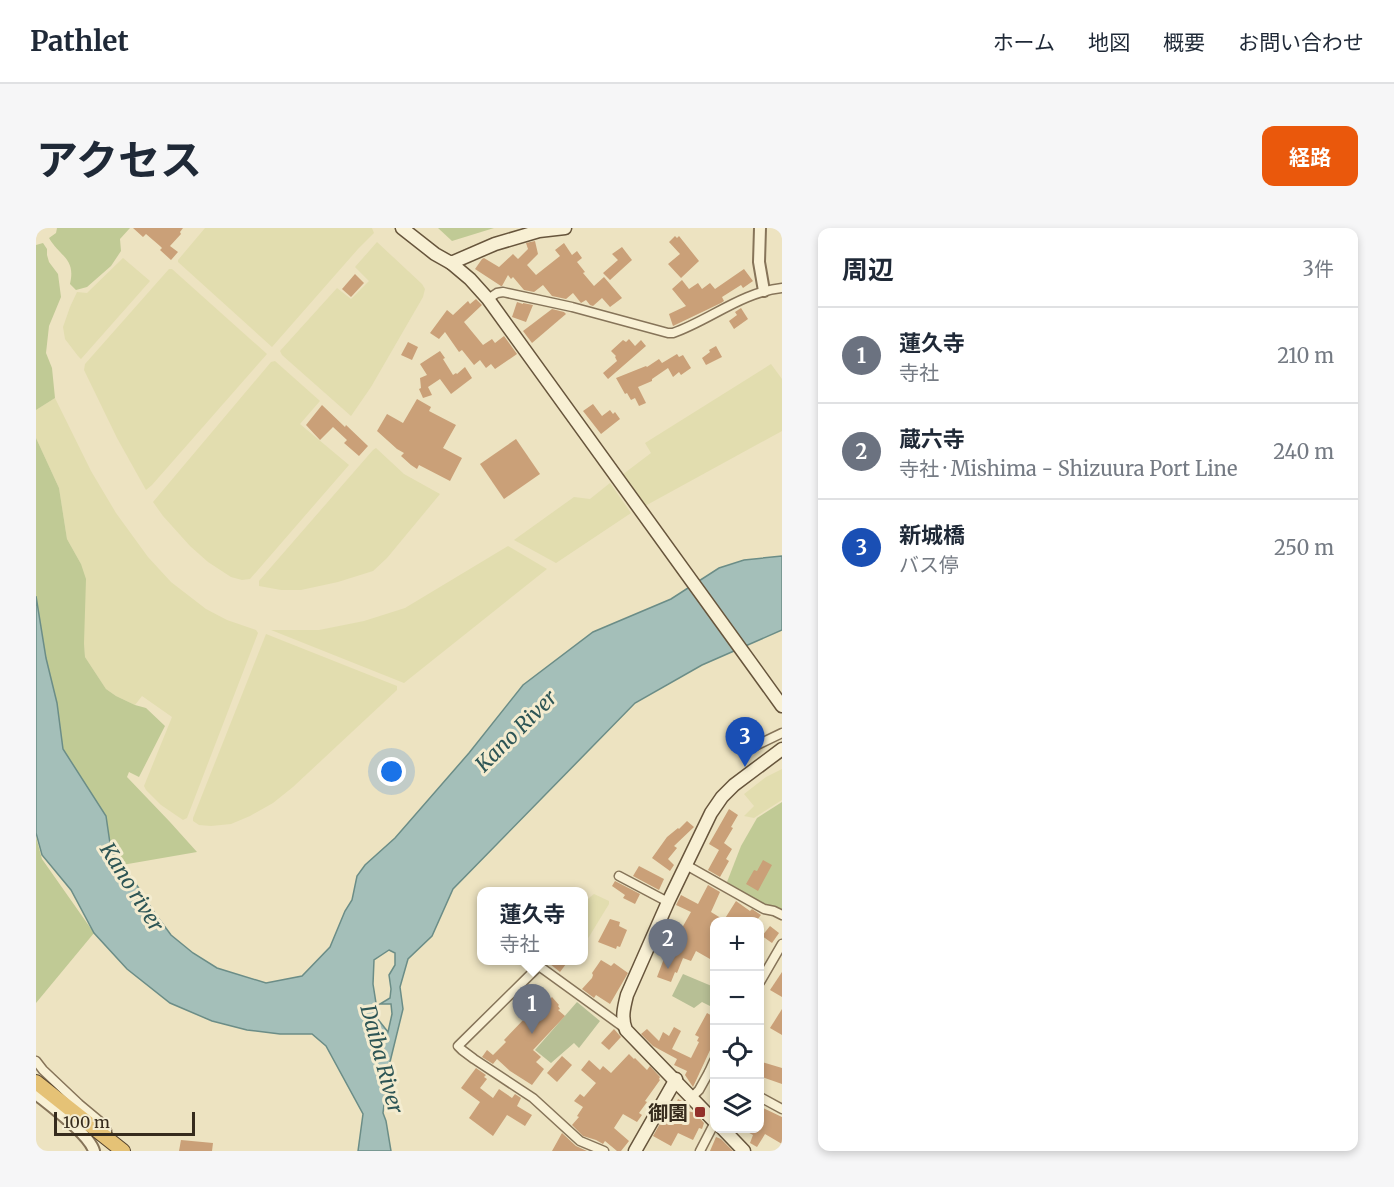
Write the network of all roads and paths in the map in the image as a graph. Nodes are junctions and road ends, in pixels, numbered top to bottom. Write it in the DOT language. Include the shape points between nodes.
graph roads {
  1 [pos="402,228"];
  2 [pos="565,228"];
  3 [pos="760,228"];
  4 [pos="451,263"];
  5 [pos="782,288"];
  6 [pos="764,291"];
  7 [pos="488,299"];
  8 [pos="782,706"];
  9 [pos="782,733"];
  10 [pos="755,746"];
  11 [pos="782,749"];
  12 [pos="686,865"];
  13 [pos="619,876"];
  14 [pos="668,902"];
  15 [pos="782,915"];
  16 [pos="782,944"];
  17 [pos="764,974"];
  18 [pos="626,1030"];
  19 [pos="36,1061"];
  20 [pos="710,1076"];
  21 [pos="675,1079"];
  22 [pos="36,1082"];
  23 [pos="36,1088"];
  24 [pos="36,1094"];
  25 [pos="692,1097"];
  26 [pos="764,1100"];
  27 [pos="782,1109"];
  28 [pos="710,1118"];
  29 [pos="710,1131"];
  30 [pos="727,1133"];
  31 [pos="106,1137"];
  32 [pos="94,1151"];
  33 [pos="115,1151"];
  34 [pos="123,1151"];
  35 [pos="604,1151"];
  36 [pos="635,1151"];
  37 [pos="700,1151"];
  38 [pos="744,1151"];
  1 -- 4 [label="main road"];
  2 -- 4 [label="main road" via="495,244"];
  3 -- 6 [label="street" via="759,262"];
  4 -- 7 [label="main road"];
  5 -- 6 [label="street"];
  6 -- 7 [label="street" via="673,333 502,292"];
  7 -- 8 [label="main road"];
  9 -- 10 [label="street"];
  11 -- 12 [label="main road" via="722,797"];
  12 -- 14 [label="main road"];
  12 -- 15 [label="street"];
  13 -- 14 [label="street"];
  14 -- 18 [label="main road" via="627,995 623,1015"];
  16 -- 17 [label="street"];
  18 -- 21 [label="main road"];
  18 -- 35 [label="street" via="539,966 458,1046 533,1098 580,1141"];
  19 -- 31 [label="street" via="103,1124"];
  20 -- 25 [label="street"];
  21 -- 25 [label="main road"];
  21 -- 36 [label="main road"];
  22 -- 31 [label="highway"];
  23 -- 33 [label="highway"];
  24 -- 32 [label="street" via="85,1136"];
  25 -- 28 [label="main road"];
  26 -- 27 [label="street"];
  29 -- 37 [label="street"];
  30 -- 38 [label="main road"];
  31 -- 34 [label="highway"];
}
